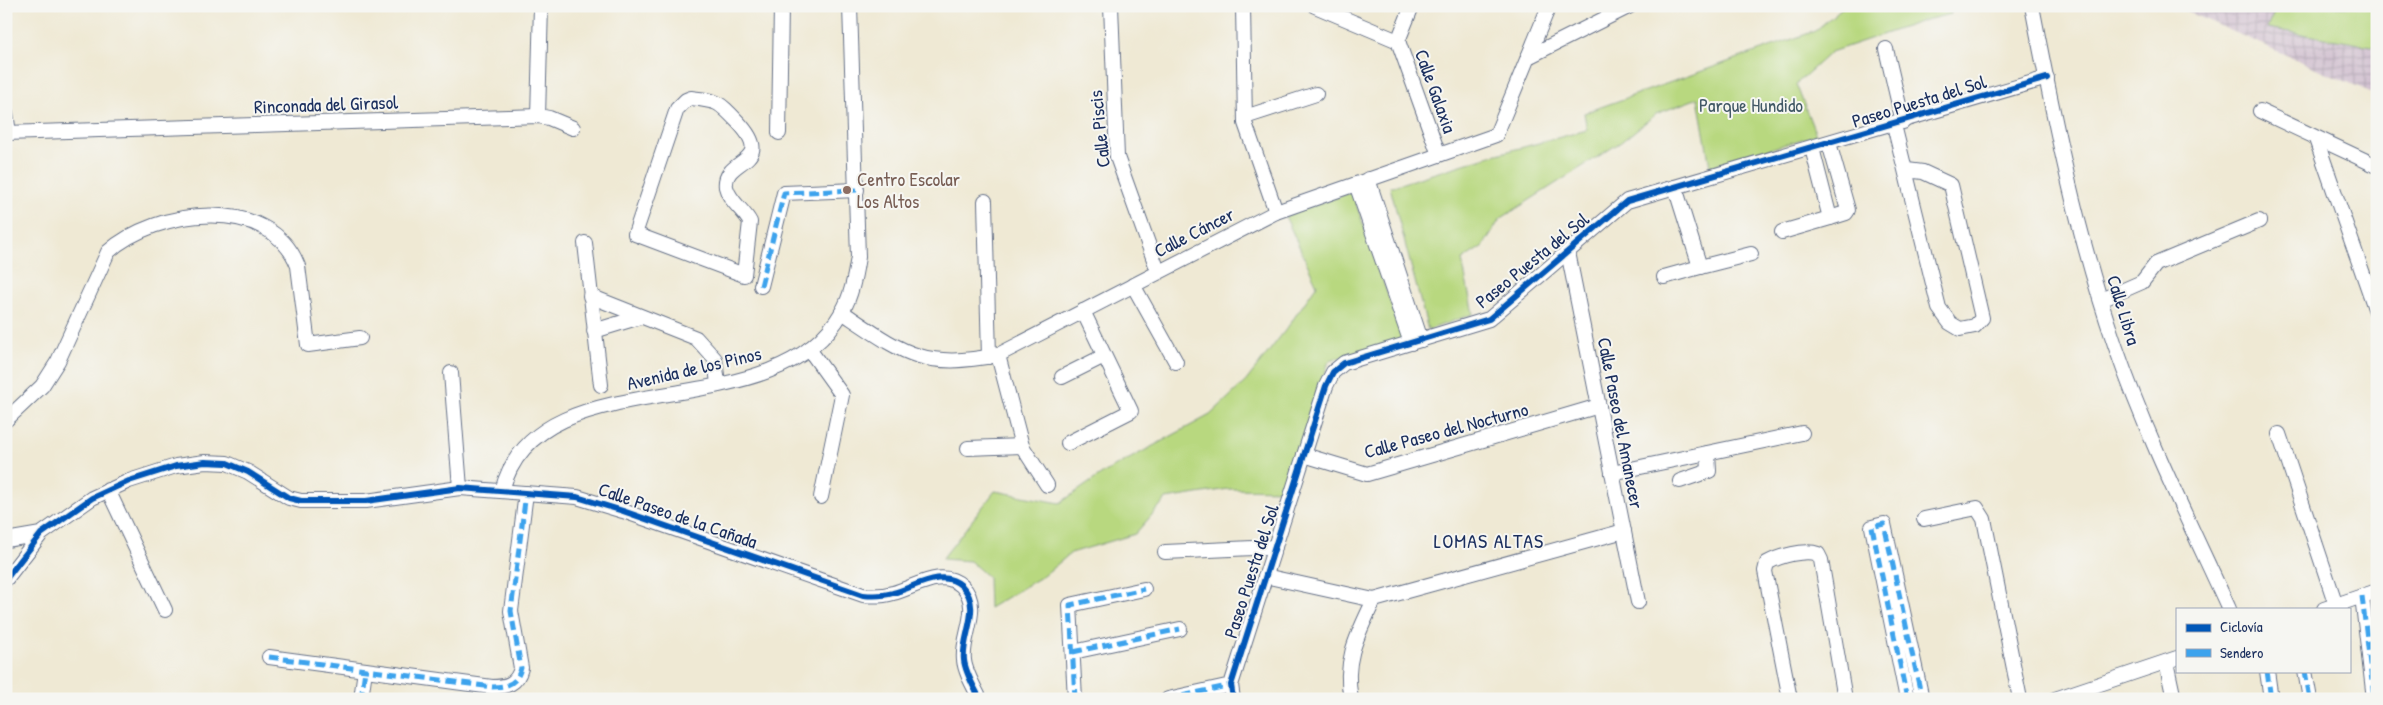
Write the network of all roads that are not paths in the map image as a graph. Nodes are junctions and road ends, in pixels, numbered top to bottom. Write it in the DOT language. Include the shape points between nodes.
graph roads {
  1 [pos="541,6"];
  2 [pos="781,6"];
  3 [pos="850,6"];
  4 [pos="1111,6"];
  5 [pos="1243,6"];
  6 [pos="1315,6"];
  7 [pos="1412,6"];
  8 [pos="1549,6"];
  9 [pos="1630,6"];
  10 [pos="2032,6"];
  11 [pos="1398,41"];
  12 [pos="1886,49"];
  13 [pos="1528,57"];
  14 [pos="2047,78"];
  15 [pos="1316,94"];
  16 [pos="2260,111"];
  17 [pos="6,113"];
  18 [pos="538,116"];
  19 [pos="1245,117"];
  20 [pos="1899,123"];
  21 [pos="573,128"];
  22 [pos="7,133"];
  23 [pos="779,133"];
  24 [pos="2316,139"];
  25 [pos="1829,143"];
  26 [pos="1812,148"];
  27 [pos="1439,155"];
  28 [pos="2377,166"];
  29 [pos="1907,170"];
  30 [pos="1362,181"];
  31 [pos="1674,188"];
  32 [pos="857,190"];
  33 [pos="985,201"];
  34 [pos="1276,212"];
  35 [pos="1830,218"];
  36 [pos="2259,221"];
  37 [pos="1782,232"];
  38 [pos="585,243"];
  39 [pos="1568,252"];
  40 [pos="1751,254"];
  41 [pos="1700,267"];
  42 [pos="1158,271"];
  43 [pos="741,276"];
  44 [pos="1664,277"];
  45 [pos="1132,285"];
  46 [pos="761,286"];
  47 [pos="590,296"];
  48 [pos="2101,300"];
  49 [pos="1083,311"];
  50 [pos="842,312"];
  51 [pos="2377,314"];
  52 [pos="640,317"];
  53 [pos="594,331"];
  54 [pos="360,338"];
  55 [pos="1416,341"];
  56 [pos="809,349"];
  57 [pos="994,356"];
  58 [pos="1104,356"];
  59 [pos="1176,362"];
  60 [pos="450,373"];
  61 [pos="1062,377"];
  62 [pos="718,384"];
  63 [pos="601,385"];
  64 [pos="1599,406"];
  65 [pos="6,420"];
  66 [pos="1802,433"];
  67 [pos="2279,434"];
  68 [pos="1068,444"];
  69 [pos="1022,446"];
  70 [pos="968,448"];
  71 [pos="1708,453"];
  72 [pos="1304,455"];
  73 [pos="1612,473"];
  74 [pos="1680,481"];
  75 [pos="1046,485"];
  76 [pos="460,488"];
  77 [pos="108,490"];
  78 [pos="502,491"];
  79 [pos="526,493"];
  80 [pos="821,497"];
  81 [pos="1924,520"];
  82 [pos="1624,531"];
  83 [pos="42,534"];
  84 [pos="6,540"];
  85 [pos="1275,547"];
  86 [pos="1165,552"];
  87 [pos="1265,576"];
  88 [pos="6,579"];
  89 [pos="1144,589"];
  90 [pos="2377,591"];
  91 [pos="2362,596"];
  92 [pos="1374,600"];
  93 [pos="1638,602"];
  94 [pos="2330,607"];
  95 [pos="2229,608"];
  96 [pos="164,610"];
  97 [pos="1180,629"];
  98 [pos="1072,652"];
  99 [pos="269,657"];
  100 [pos="2172,660"];
  101 [pos="365,670"];
  102 [pos="2267,672"];
  103 [pos="2305,672"];
  104 [pos="2374,676"];
  105 [pos="1232,692"];
  106 [pos="361,699"];
  107 [pos="980,699"];
  108 [pos="1075,699"];
  109 [pos="1168,699"];
  110 [pos="1351,699"];
  111 [pos="1790,699"];
  112 [pos="1846,699"];
  113 [pos="1907,699"];
  114 [pos="1922,699"];
  115 [pos="2020,699"];
  116 [pos="2055,699"];
  117 [pos="2174,699"];
  118 [pos="2271,699"];
  119 [pos="2310,699"];
  120 [pos="2374,699"];
  1 -- 18 [label="street"];
  2 -- 23 [label="street"];
  3 -- 32 [label="street, Avenida de los Pinos"];
  4 -- 42 [label="street, Calle Piscis" via="1117,157"];
  5 -- 19 [label="street"];
  6 -- 11 [label="street, Calle Galaxia"];
  7 -- 11 [label="street"];
  8 -- 13 [label="street, Calle Cáncer"];
  9 -- 13 [label="street"];
  10 -- 14 [label="street, Calle Libra"];
  11 -- 27 [label="street, Calle Galaxia"];
  12 -- 20 [label="street"];
  13 -- 27 [label="street, Calle Cáncer" via="1496,135"];
  14 -- 20 [label="street, Paseo Puesta del Sol"];
  14 -- 48 [label="street, Calle Libra" via="2066,175"];
  15 -- 19 [label="street"];
  16 -- 24 [label="street"];
  17 -- 22 [label="street"];
  18 -- 21 [label="street, Rinconada del Girasol"];
  18 -- 22 [label="street, Rinconada del Girasol"];
  19 -- 34 [label="street"];
  20 -- 25 [label="street, Paseo Puesta del Sol"];
  20 -- 29 [label="street"];
  24 -- 28 [label="street"];
  24 -- 51 [label="street"];
  25 -- 26 [label="street, Paseo Puesta del Sol"];
  25 -- 35 [label="street" via="1848,210"];
  26 -- 31 [label="street, Paseo Puesta del Sol"];
  26 -- 35 [label="street"];
  27 -- 30 [label="street, Calle Cáncer"];
  29 -- 29 [label="street" via="1923,172 1952,185 1982,318 1975,326 1960,329 1950,323 1939,308"];
  30 -- 34 [label="street, Calle Cáncer"];
  30 -- 55 [label="street"];
  31 -- 39 [label="street, Paseo Puesta del Sol" via="1627,201"];
  31 -- 41 [label="street"];
  32 -- 46 [label="street" via="784,193"];
  32 -- 50 [label="street, Avenida de los Pinos" via="858,257 853,285"];
  33 -- 57 [label="street"];
  34 -- 42 [label="street, Calle Cáncer"];
  35 -- 37 [label="street"];
  36 -- 48 [label="street" via="2156,264 2142,282"];
  38 -- 47 [label="street"];
  39 -- 55 [label="street, Paseo Puesta del Sol" via="1489,319"];
  39 -- 64 [label="street, Calle Paseo del Amanecer"];
  40 -- 41 [label="street"];
  41 -- 44 [label="street"];
  42 -- 45 [label="street, Calle Cáncer"];
  43 -- 43 [label="street" via="635,234 678,109 686,100 720,103 753,142 750,156 726,180 729,194 750,222 745,273"];
  45 -- 49 [label="street, Calle Cáncer"];
  45 -- 59 [label="street"];
  47 -- 52 [label="street"];
  47 -- 53 [label="street"];
  48 -- 95 [label="street, Calle Libra" via="2131,388"];
  49 -- 57 [label="street, Calle Cáncer"];
  49 -- 58 [label="street"];
  50 -- 56 [label="street, Avenida de los Pinos"];
  50 -- 57 [label="street, Calle Cáncer" via="909,354 953,362"];
  52 -- 53 [label="street"];
  52 -- 62 [label="street" via="696,338 715,359"];
  53 -- 63 [label="street"];
  54 -- 65 [label="street" via="308,345 298,266 279,238 262,226 231,217 178,218 118,243 108,252 58,362 42,386"];
  55 -- 72 [label="street, Paseo Puesta del Sol" via="1344,362 1333,372"];
  56 -- 62 [label="street, Avenida de los Pinos" via="788,364 755,377"];
  56 -- 80 [label="street" via="842,395"];
  57 -- 69 [label="street"];
  58 -- 61 [label="street"];
  58 -- 68 [label="street" via="1131,411"];
  60 -- 76 [label="street"];
  62 -- 78 [label="street, Avenida de los Pinos" via="587,411 560,422 540,433 520,452 506,474"];
  64 -- 72 [label="street, Calle Paseo del Nocturno" via="1367,474"];
  64 -- 73 [label="street, Calle Paseo del Amanecer"];
  66 -- 71 [label="street"];
  67 -- 94 [label="street"];
  69 -- 70 [label="street"];
  69 -- 75 [label="street"];
  71 -- 73 [label="street"];
  71 -- 74 [label="street" via="1709,471"];
  72 -- 85 [label="street, Paseo Puesta del Sol"];
  73 -- 82 [label="street, Calle Paseo del Amanecer"];
  76 -- 77 [label="street, Calle Paseo de la Cañada" via="366,501 301,501 289,498 227,463 205,462 176,466"];
  76 -- 78 [label="street, Calle Paseo de la Cañada"];
  77 -- 83 [label="street, Calle Paseo de la Cañada"];
  77 -- 96 [label="street"];
  78 -- 79 [label="street, Calle Paseo de la Cañada"];
  79 -- 101 [label="street" via="511,611 521,668 513,683 492,687"];
  79 -- 107 [label="street, Calle Paseo de la Cañada" via="577,497 601,503 862,595 884,595 937,578 952,580 960,584 969,597 971,610 964,662"];
  81 -- 115 [label="street" via="1977,508 1984,518"];
  82 -- 92 [label="street"];
  82 -- 93 [label="street, Calle Paseo del Amanecer"];
  83 -- 84 [label="street"];
  83 -- 88 [label="street, Calle Paseo de la Cañada"];
  85 -- 86 [label="street"];
  85 -- 87 [label="street, Paseo Puesta del Sol"];
  87 -- 92 [label="street"];
  87 -- 105 [label="street, Paseo Puesta del Sol"];
  89 -- 98 [label="street" via="1070,605"];
  90 -- 91 [label="street"];
  91 -- 94 [label="street"];
  91 -- 104 [label="street"];
  92 -- 110 [label="street" via="1355,640 1348,666"];
  97 -- 98 [label="street"];
  98 -- 108 [label="street"];
  99 -- 101 [label="street"];
  100 -- 116 [label="street"];
  100 -- 117 [label="street"];
  101 -- 106 [label="street"];
  102 -- 118 [label="street"];
  103 -- 119 [label="street"];
  104 -- 120 [label="street"];
  105 -- 109 [label="street"];
  111 -- 112 [label="street" via="1765,571 1767,563 1774,559 1811,552 1818,554 1821,560"];
  113 -- 114 [label="street" via="1872,527 1884,524"];
}
